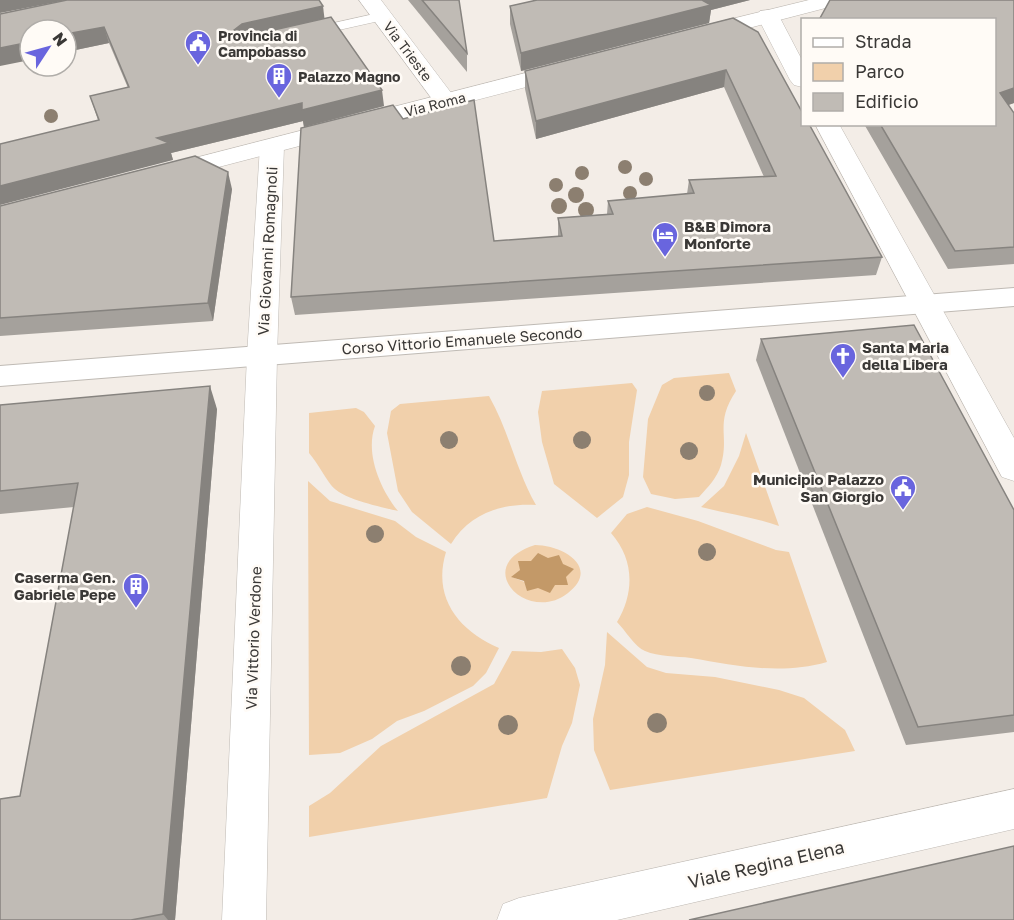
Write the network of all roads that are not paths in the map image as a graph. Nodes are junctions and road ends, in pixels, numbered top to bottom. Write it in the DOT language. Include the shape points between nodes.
graph roads {
  1 [pos="834,0"];
  2 [pos="376,8"];
  3 [pos="768,16"];
  4 [pos="298,35"];
  5 [pos="682,39"];
  6 [pos="592,63"];
  7 [pos="801,78"];
  8 [pos="446,102"];
  9 [pos="827,126"];
  10 [pos="272,146"];
  11 [pos="147,177"];
  12 [pos="1014,297"];
  13 [pos="924,304"];
  14 [pos="262,356"];
  15 [pos="0,376"];
  16 [pos="1014,468"];
  17 [pos="1014,809"];
  18 [pos="244,920"];
  19 [pos="519,920"];
  1 -- 3 [label="street"];
  2 -- 4 [label="lane"];
  2 -- 8 [label="street, Via Trieste"];
  3 -- 5 [label="street"];
  3 -- 7 [label="street"];
  6 -- 8 [label="street, Via Roma"];
  8 -- 10 [label="street, Via Roma"];
  9 -- 13 [label="street"];
  10 -- 11 [label="street, Via Roma"];
  10 -- 14 [label="street, Via Giovanni Romagnoli"];
  12 -- 13 [label="street, Corso Vittorio Emanuele Secondo"];
  13 -- 14 [label="street, Corso Vittorio Emanuele Secondo"];
  13 -- 16 [label="street"];
  14 -- 15 [label="street, Corso Vittorio Emanuele Secondo"];
  14 -- 18 [label="street, Via Vittorio Verdone"];
  17 -- 19 [label="street, Viale Regina Elena"];
}
